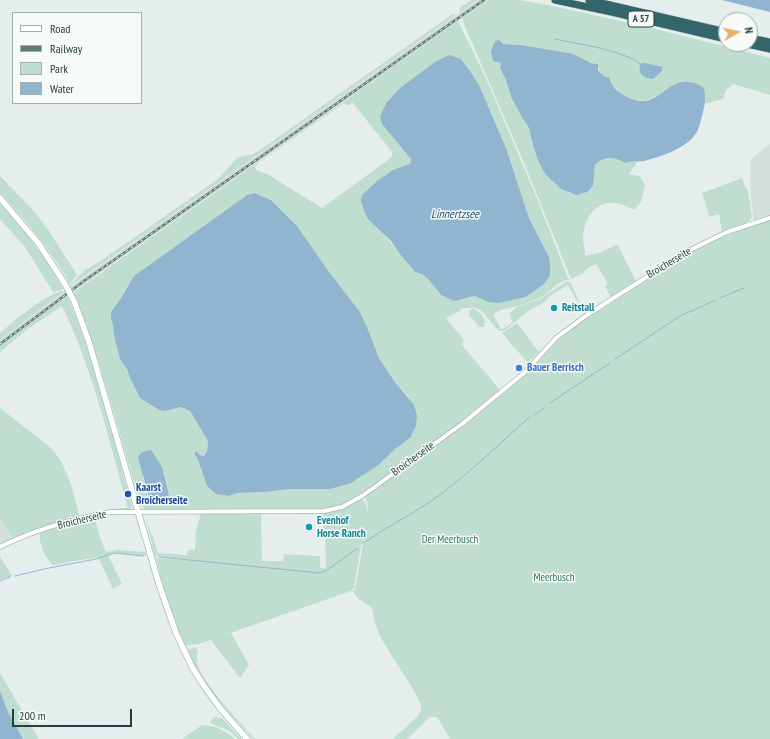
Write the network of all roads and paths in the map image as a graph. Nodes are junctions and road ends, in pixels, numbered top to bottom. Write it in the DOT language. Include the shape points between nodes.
graph roads {
  1 [pos="555,0"];
  2 [pos="589,0"];
  3 [pos="718,30"];
  4 [pos="718,37"];
  5 [pos="758,40"];
  6 [pos="770,42"];
  7 [pos="758,46"];
  8 [pos="770,49"];
  9 [pos="0,198"];
  10 [pos="770,218"];
  11 [pos="138,512"];
  12 [pos="0,547"];
  13 [pos="247,739"];
  1 -- 4 [label="highway, A 57"];
  2 -- 3 [label="highway, A 57"];
  5 -- 6 [label="highway"];
  7 -- 8 [label="highway"];
  9 -- 11 [label="main road, bridge" via="39,244 74,301 89,342"];
  10 -- 11 [label="street, Broicherseite" via="727,232 686,252 587,315 556,338 524,373 462,424 345,506 324,511"];
  11 -- 12 [label="street, Broicherseite" via="95,515 35,532"];
  11 -- 13 [label="main road" via="164,600 183,648 204,686"];
}
